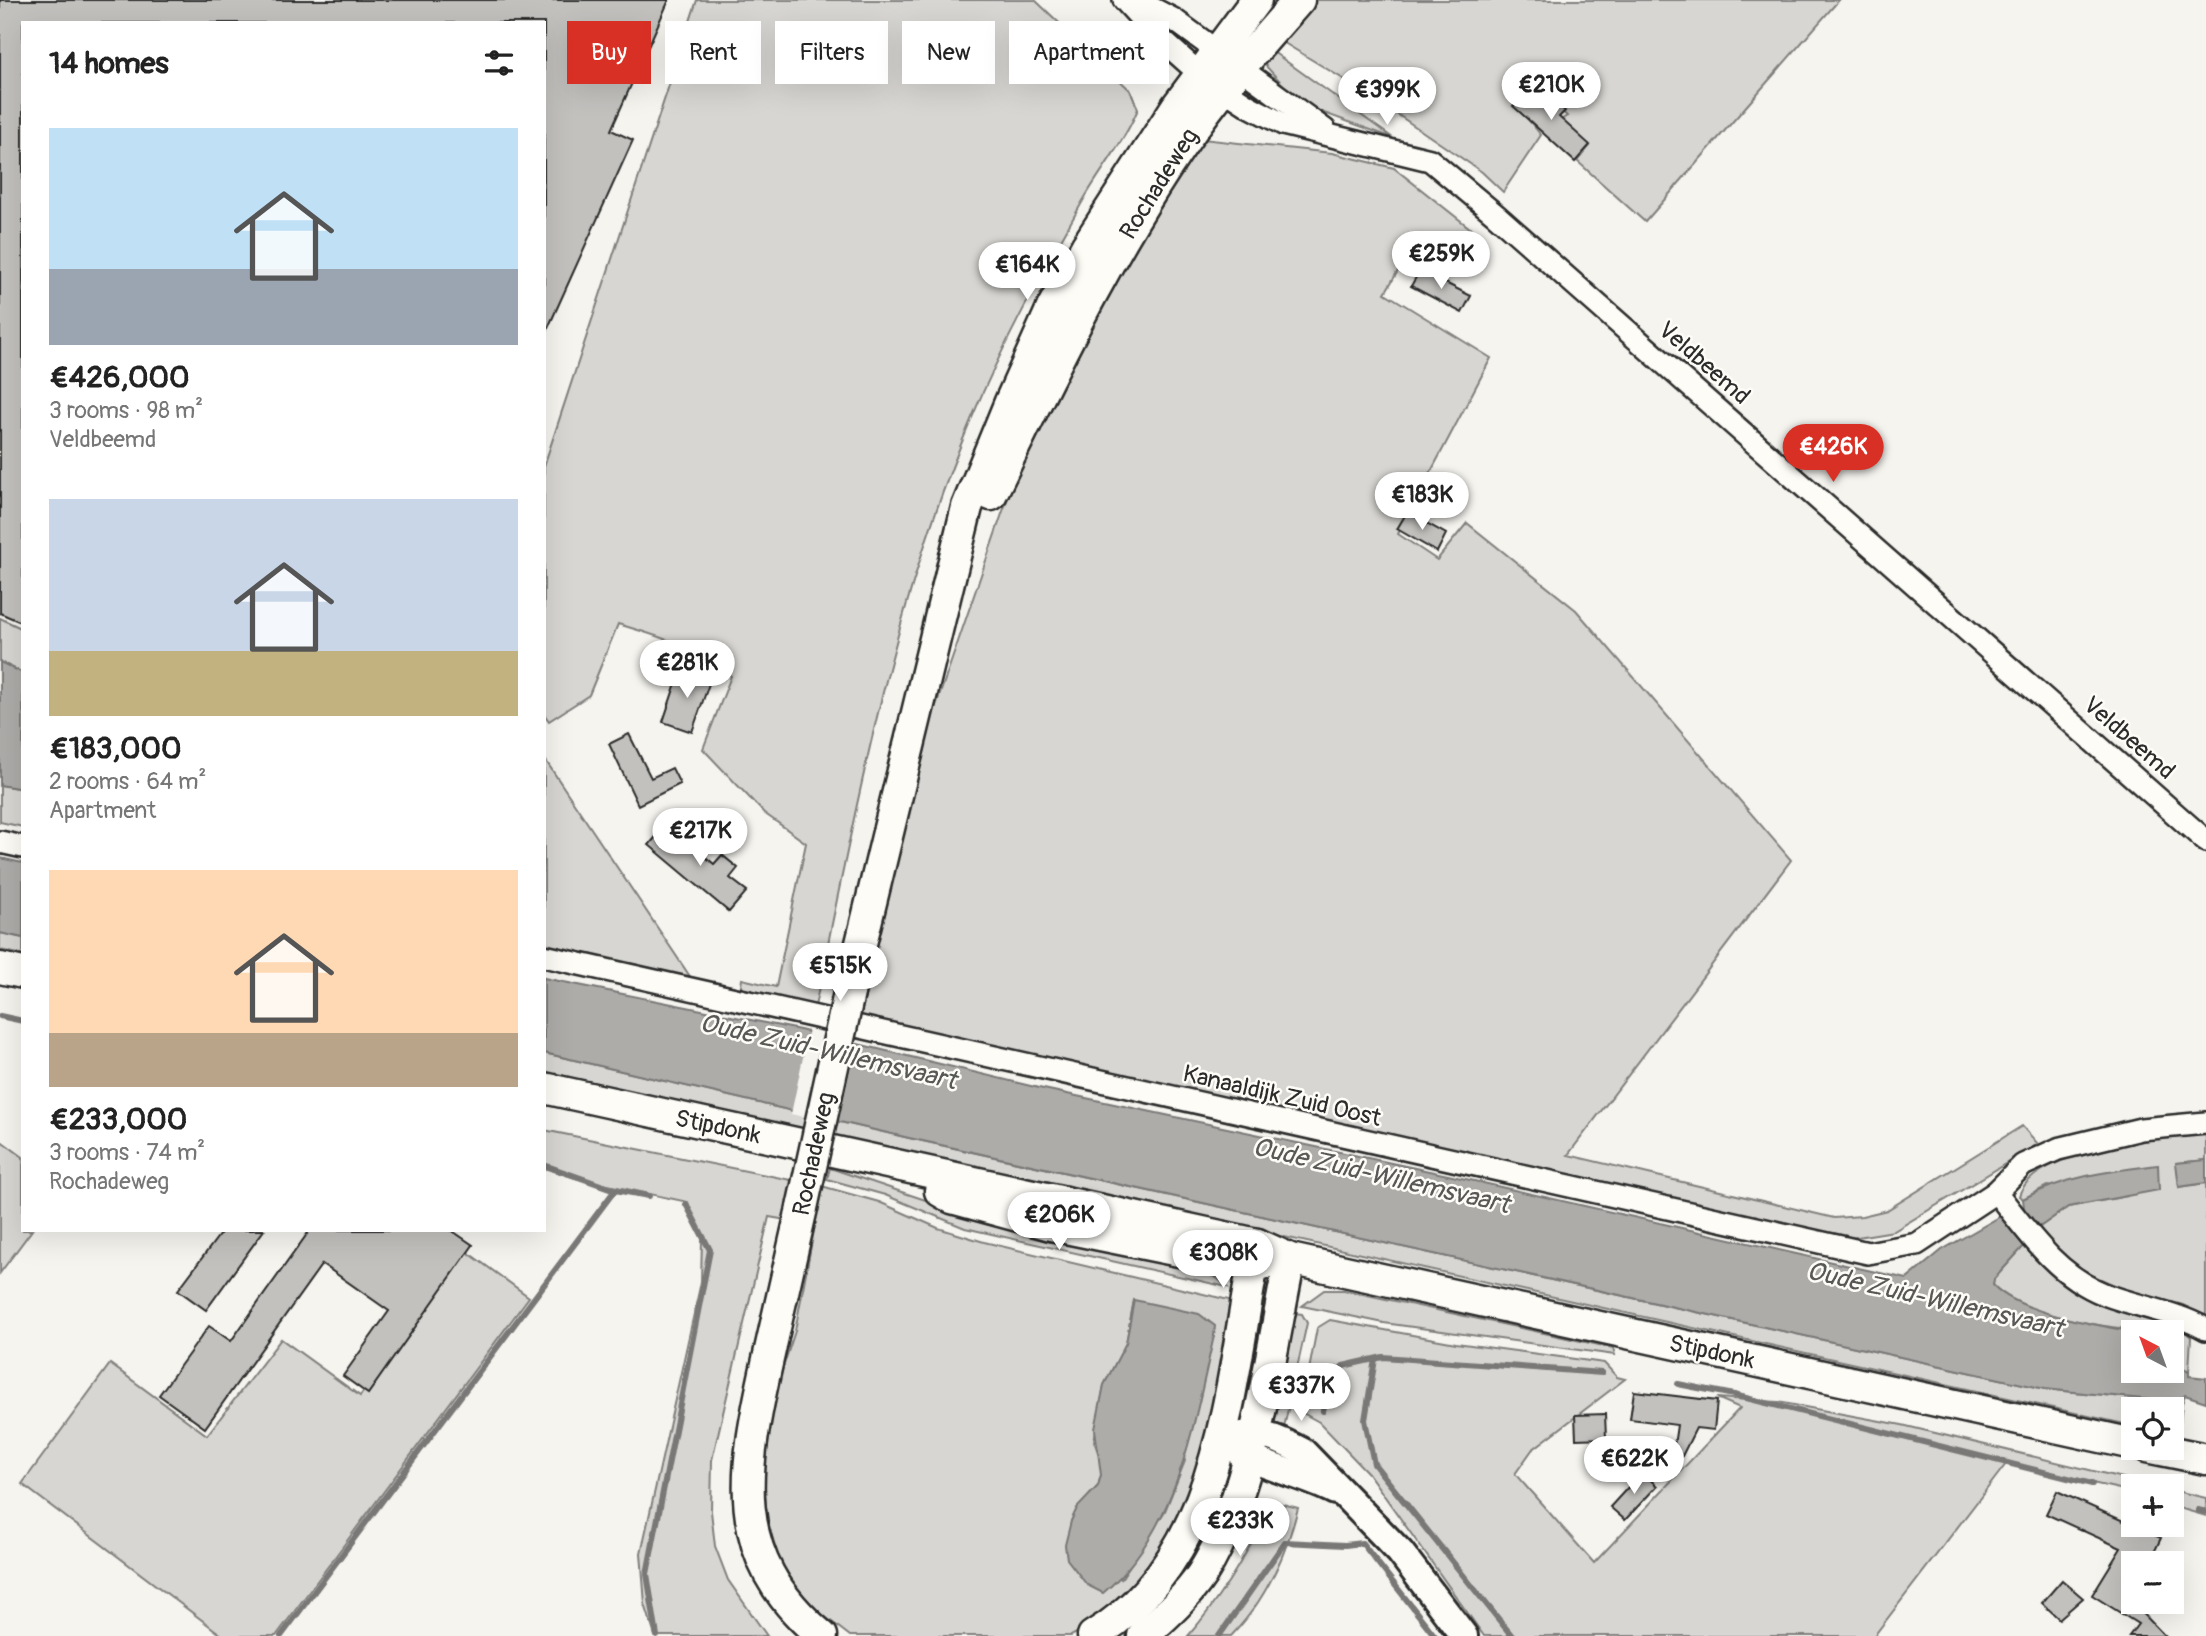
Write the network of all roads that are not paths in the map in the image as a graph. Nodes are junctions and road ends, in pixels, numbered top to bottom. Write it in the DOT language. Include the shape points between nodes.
graph roads {
  1 [pos="1124,0"];
  2 [pos="1136,0"];
  3 [pos="1256,0"];
  4 [pos="1299,0"];
  5 [pos="1219,71"];
  6 [pos="2206,841"];
  7 [pos="0,842"];
  8 [pos="21,847"];
  9 [pos="546,956"];
  10 [pos="0,968"];
  11 [pos="21,973"];
  12 [pos="546,1088"];
  13 [pos="2206,1123"];
  14 [pos="1996,1192"];
  15 [pos="1255,1255"];
  16 [pos="1290,1259"];
  17 [pos="2206,1329"];
  18 [pos="1220,1438"];
  19 [pos="2121,1441"];
  20 [pos="1251,1445"];
  21 [pos="2184,1455"];
  22 [pos="2206,1459"];
  23 [pos="822,1636"];
  24 [pos="1093,1636"];
  25 [pos="1143,1636"];
  26 [pos="1464,1636"];
  1 -- 5 [label="street, Veldbeemd" via="1154,33"];
  2 -- 5 [label="street, Veldbeemd" via="1173,19"];
  3 -- 5 [label="main road, Rochadeweg"];
  4 -- 5 [label="main road, Rochadeweg"];
  5 -- 6 [label="street, Veldbeemd" via="1283,124 1430,160"];
  5 -- 23 [label="main road, Rochadeweg, bridge" via="1137,165 1053,306 967,507 931,648 750,1442 747,1490 754,1538 791,1606"];
  7 -- 8 [label="street"];
  9 -- 14 [label="street, Kanaaldijk Zuid Oost" via="1868,1253 1917,1244"];
  10 -- 11 [label="main road"];
  12 -- 15 [label="main road, Stipdonk" via="891,1165"];
  13 -- 14 [label="street, Kanaaldijk Zuid Oost" via="2141,1129 2058,1149 2023,1165"];
  14 -- 17 [label="street" via="2056,1264 2101,1293 2181,1315"];
  15 -- 16 [label="main road, Stipdonk"];
  15 -- 18 [label="main road"];
  16 -- 19 [label="main road, Stipdonk"];
  16 -- 20 [label="main road"];
  18 -- 20 [label="street"];
  18 -- 24 [label="main road" via="1203,1494 1171,1562 1138,1601"];
  20 -- 25 [label="main road" via="1227,1527 1201,1576"];
  20 -- 26 [label="street" via="1297,1474 1349,1498 1400,1552"];
  21 -- 22 [label="main road"];
}
